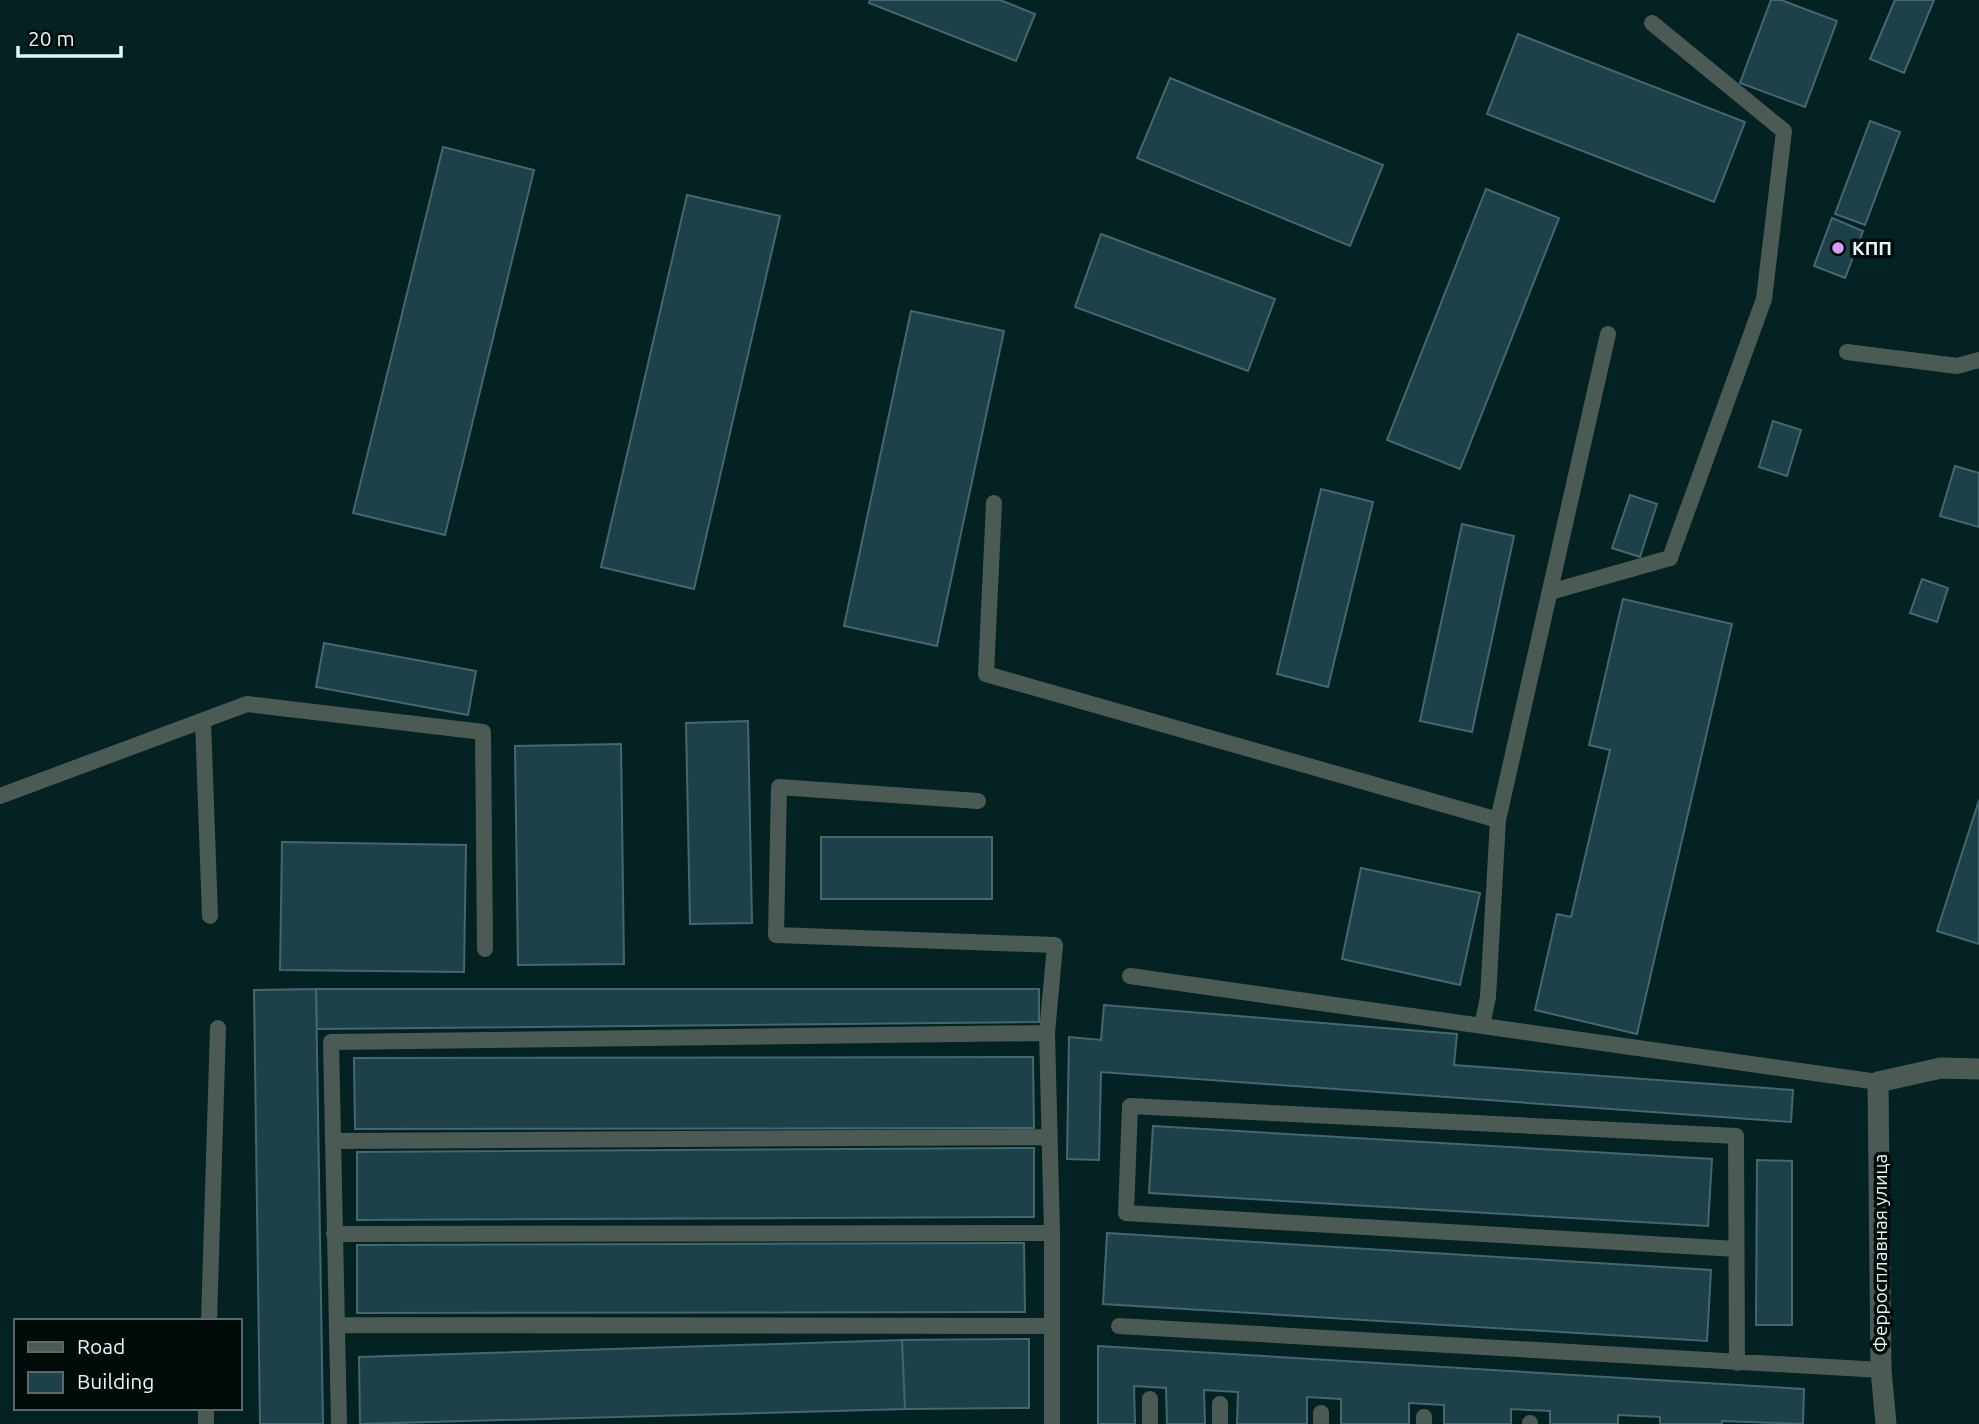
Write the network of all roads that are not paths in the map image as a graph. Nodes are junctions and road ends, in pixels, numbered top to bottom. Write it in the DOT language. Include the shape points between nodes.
graph roads {
  1 [pos="1652,23"];
  2 [pos="1608,334"];
  3 [pos="1847,352"];
  4 [pos="1979,360"];
  5 [pos="994,503"];
  6 [pos="1550,592"];
  7 [pos="204,721"];
  8 [pos="0,796"];
  9 [pos="978,801"];
  10 [pos="1498,820"];
  11 [pos="210,916"];
  12 [pos="485,949"];
  13 [pos="1130,976"];
  14 [pos="1482,1026"];
  15 [pos="218,1028"];
  16 [pos="1047,1033"];
  17 [pos="1979,1069"];
  18 [pos="1878,1082"];
  19 [pos="1047,1137"];
  20 [pos="333,1141"];
  21 [pos="1052,1233"];
  22 [pos="334,1234"];
  23 [pos="1736,1249"];
  24 [pos="209,1319"];
  25 [pos="337,1325"];
  26 [pos="1051,1326"];
  27 [pos="1119,1326"];
  28 [pos="1737,1363"];
  29 [pos="1881,1370"];
  30 [pos="1150,1399"];
  31 [pos="1220,1404"];
  32 [pos="339,1424"];
  33 [pos="1052,1424"];
  34 [pos="1150,1424"];
  35 [pos="1220,1424"];
  36 [pos="1886,1424"];
  1 -- 6 [label="lane" via="1784,131 1764,299 1671,558"];
  2 -- 6 [label="lane"];
  3 -- 4 [label="lane" via="1957,366"];
  5 -- 10 [label="lane" via="986,674"];
  6 -- 10 [label="lane"];
  7 -- 8 [label="lane"];
  7 -- 11 [label="lane"];
  7 -- 12 [label="lane" via="247,704 483,732"];
  9 -- 16 [label="lane" via="779,787 776,935 1055,945"];
  10 -- 14 [label="lane" via="1488,996"];
  13 -- 14 [label="lane"];
  14 -- 18 [label="lane"];
  15 -- 24 [label="lane"];
  16 -- 19 [label="lane"];
  16 -- 20 [label="lane" via="331,1042"];
  17 -- 18 [label="street" via="1941,1068"];
  18 -- 29 [label="street, Ферросплавная улица"];
  19 -- 20 [label="lane"];
  19 -- 21 [label="lane"];
  20 -- 22 [label="lane"];
  21 -- 22 [label="lane"];
  21 -- 26 [label="lane"];
  22 -- 25 [label="lane"];
  23 -- 23 [label="lane" via="1736,1136 1130,1105 1126,1213"];
  23 -- 28 [label="lane"];
  25 -- 26 [label="lane"];
  25 -- 32 [label="lane"];
  26 -- 33 [label="lane"];
  27 -- 28 [label="lane"];
  28 -- 29 [label="lane"];
  29 -- 36 [label="street, Ферросплавная улица"];
  30 -- 34 [label="lane"];
  31 -- 35 [label="lane"];
}
